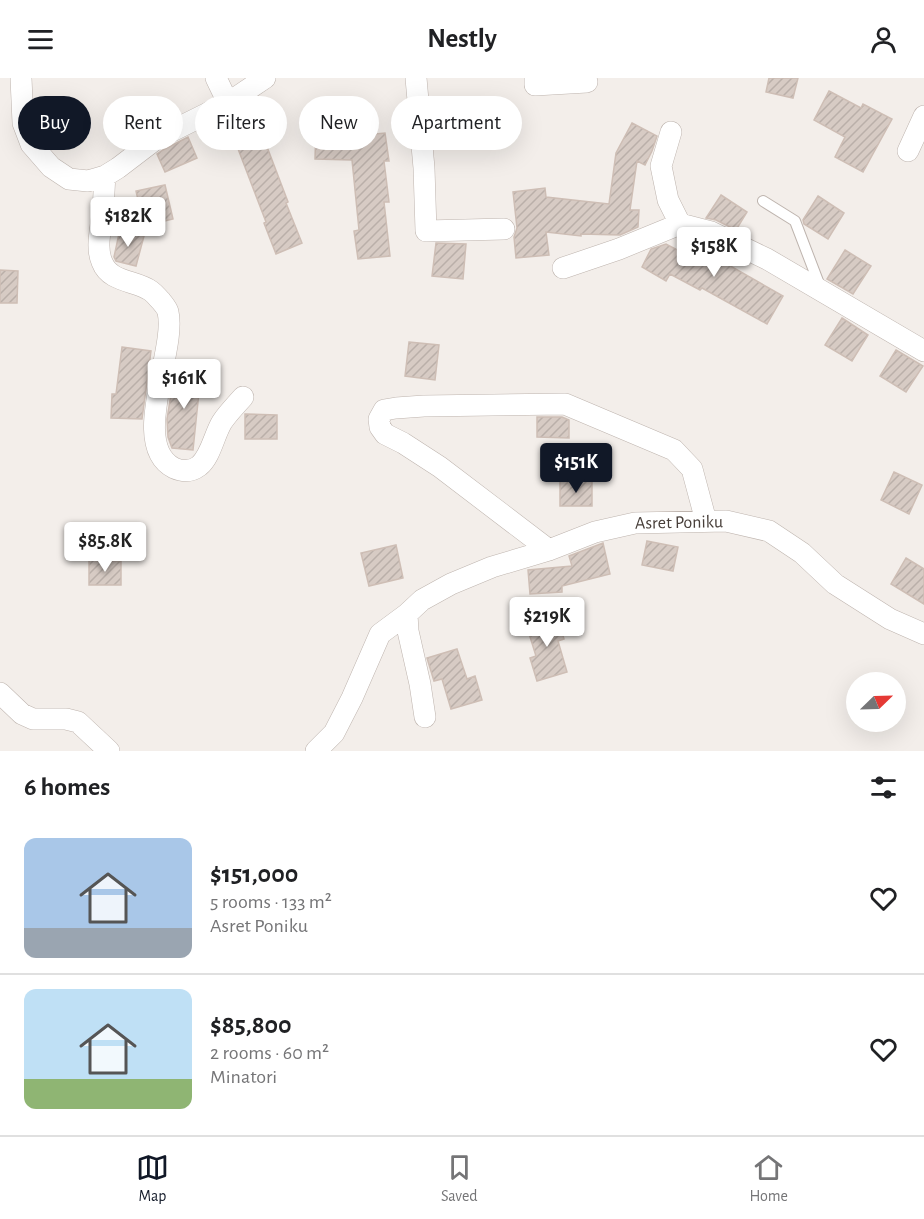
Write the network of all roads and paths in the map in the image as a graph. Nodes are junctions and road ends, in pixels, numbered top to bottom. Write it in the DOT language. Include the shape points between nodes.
graph roads {
  1 [pos="21,78"];
  2 [pos="216,78"];
  3 [pos="265,78"];
  4 [pos="416,78"];
  5 [pos="535,78"];
  6 [pos="587,82"];
  7 [pos="225,96"];
  8 [pos="238,96"];
  9 [pos="924,116"];
  10 [pos="195,120"];
  11 [pos="671,132"];
  12 [pos="908,151"];
  13 [pos="105,176"];
  14 [pos="763,201"];
  15 [pos="680,224"];
  16 [pos="504,229"];
  17 [pos="563,268"];
  18 [pos="821,289"];
  19 [pos="924,351"];
  20 [pos="243,397"];
  21 [pos="706,521"];
  22 [pos="549,550"];
  23 [pos="407,615"];
  24 [pos="924,634"];
  25 [pos="0,693"];
  26 [pos="425,717"];
  27 [pos="332,742"];
  28 [pos="109,751"];
  29 [pos="316,751"];
  1 -- 13 [label="street" via="22,123 31,144 51,166 69,178 88,181"];
  2 -- 7 [label="street"];
  3 -- 8 [label="street"];
  4 -- 16 [label="street" via="426,231"];
  5 -- 6 [label="street" via="535,85"];
  9 -- 12 [label="street"];
  10 -- 13 [label="street" via="156,139"];
  11 -- 15 [label="street" via="661,166 668,200"];
  13 -- 20 [label="street" via="99,247 106,272 151,291 168,309 170,327 154,419 154,436 163,460 181,471 197,467 209,452 223,420"];
  14 -- 18 [label="lane" via="795,221"];
  15 -- 17 [label="street"];
  15 -- 18 [label="street" via="740,245"];
  18 -- 19 [label="street"];
  21 -- 22 [label="street, Asret Poniku" via="635,523 595,532"];
  21 -- 22 [label="street" via="693,469 674,450 565,404 384,410 379,419 385,434 440,467"];
  21 -- 24 [label="street, Asret Poniku" via="726,521 769,531 802,553 835,584 890,619"];
  22 -- 23 [label="street, Asret Poniku" via="451,584 422,600"];
  23 -- 26 [label="street"];
  23 -- 27 [label="street, Asret Poniku" via="380,634"];
  25 -- 28 [label="street" via="33,719 78,722"];
  27 -- 29 [label="street, Asret Poniku"];
}
